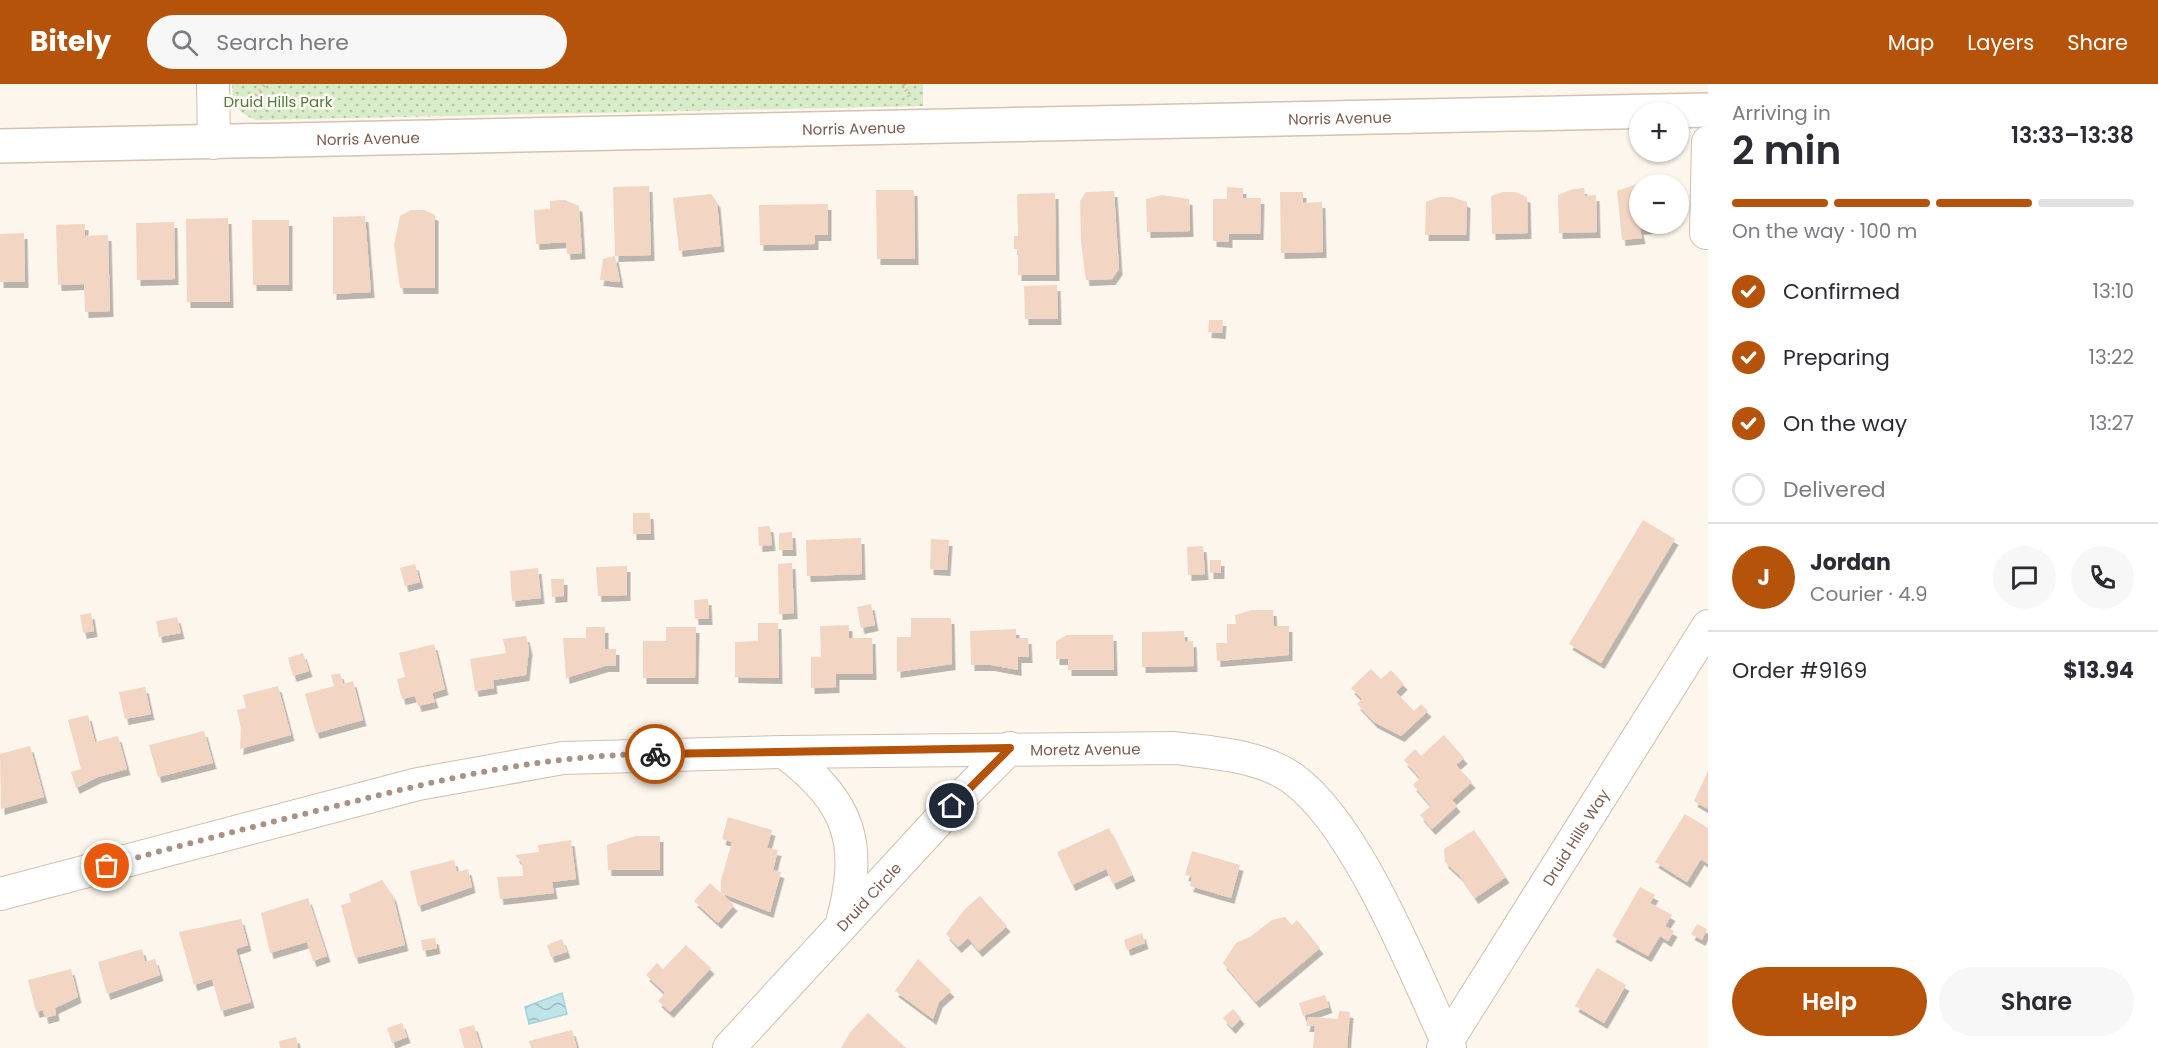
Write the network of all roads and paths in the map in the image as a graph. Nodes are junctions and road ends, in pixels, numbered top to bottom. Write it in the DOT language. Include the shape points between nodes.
graph roads {
  1 [pos="213,84"];
  2 [pos="264,84"];
  3 [pos="256,96"];
  4 [pos="1708,110"];
  5 [pos="1708,142"];
  6 [pos="214,143"];
  7 [pos="0,146"];
  8 [pos="1706,233"];
  9 [pos="1708,626"];
  10 [pos="1010,748"];
  11 [pos="784,752"];
  12 [pos="0,894"];
  13 [pos="840,929"];
  14 [pos="1446,1046"];
  15 [pos="729,1048"];
  1 -- 6 [label="street"];
  2 -- 3 [label="path"];
  4 -- 6 [label="street, Norris Avenue"];
  5 -- 8 [label="street"];
  6 -- 7 [label="street, Norris Avenue"];
  9 -- 14 [label="street, Druid Hills Way"];
  10 -- 11 [label="street, Moretz Avenue"];
  10 -- 13 [label="street, Druid Circle"];
  10 -- 14 [label="street, Moretz Avenue" via="1174,748 1226,754 1292,778 1314,798 1360,863"];
  11 -- 12 [label="street, Moretz Avenue" via="563,758 472,772"];
  11 -- 13 [label="street" via="815,775 834,798 847,827 853,862 850,894"];
  13 -- 15 [label="street, Druid Circle"];
}
